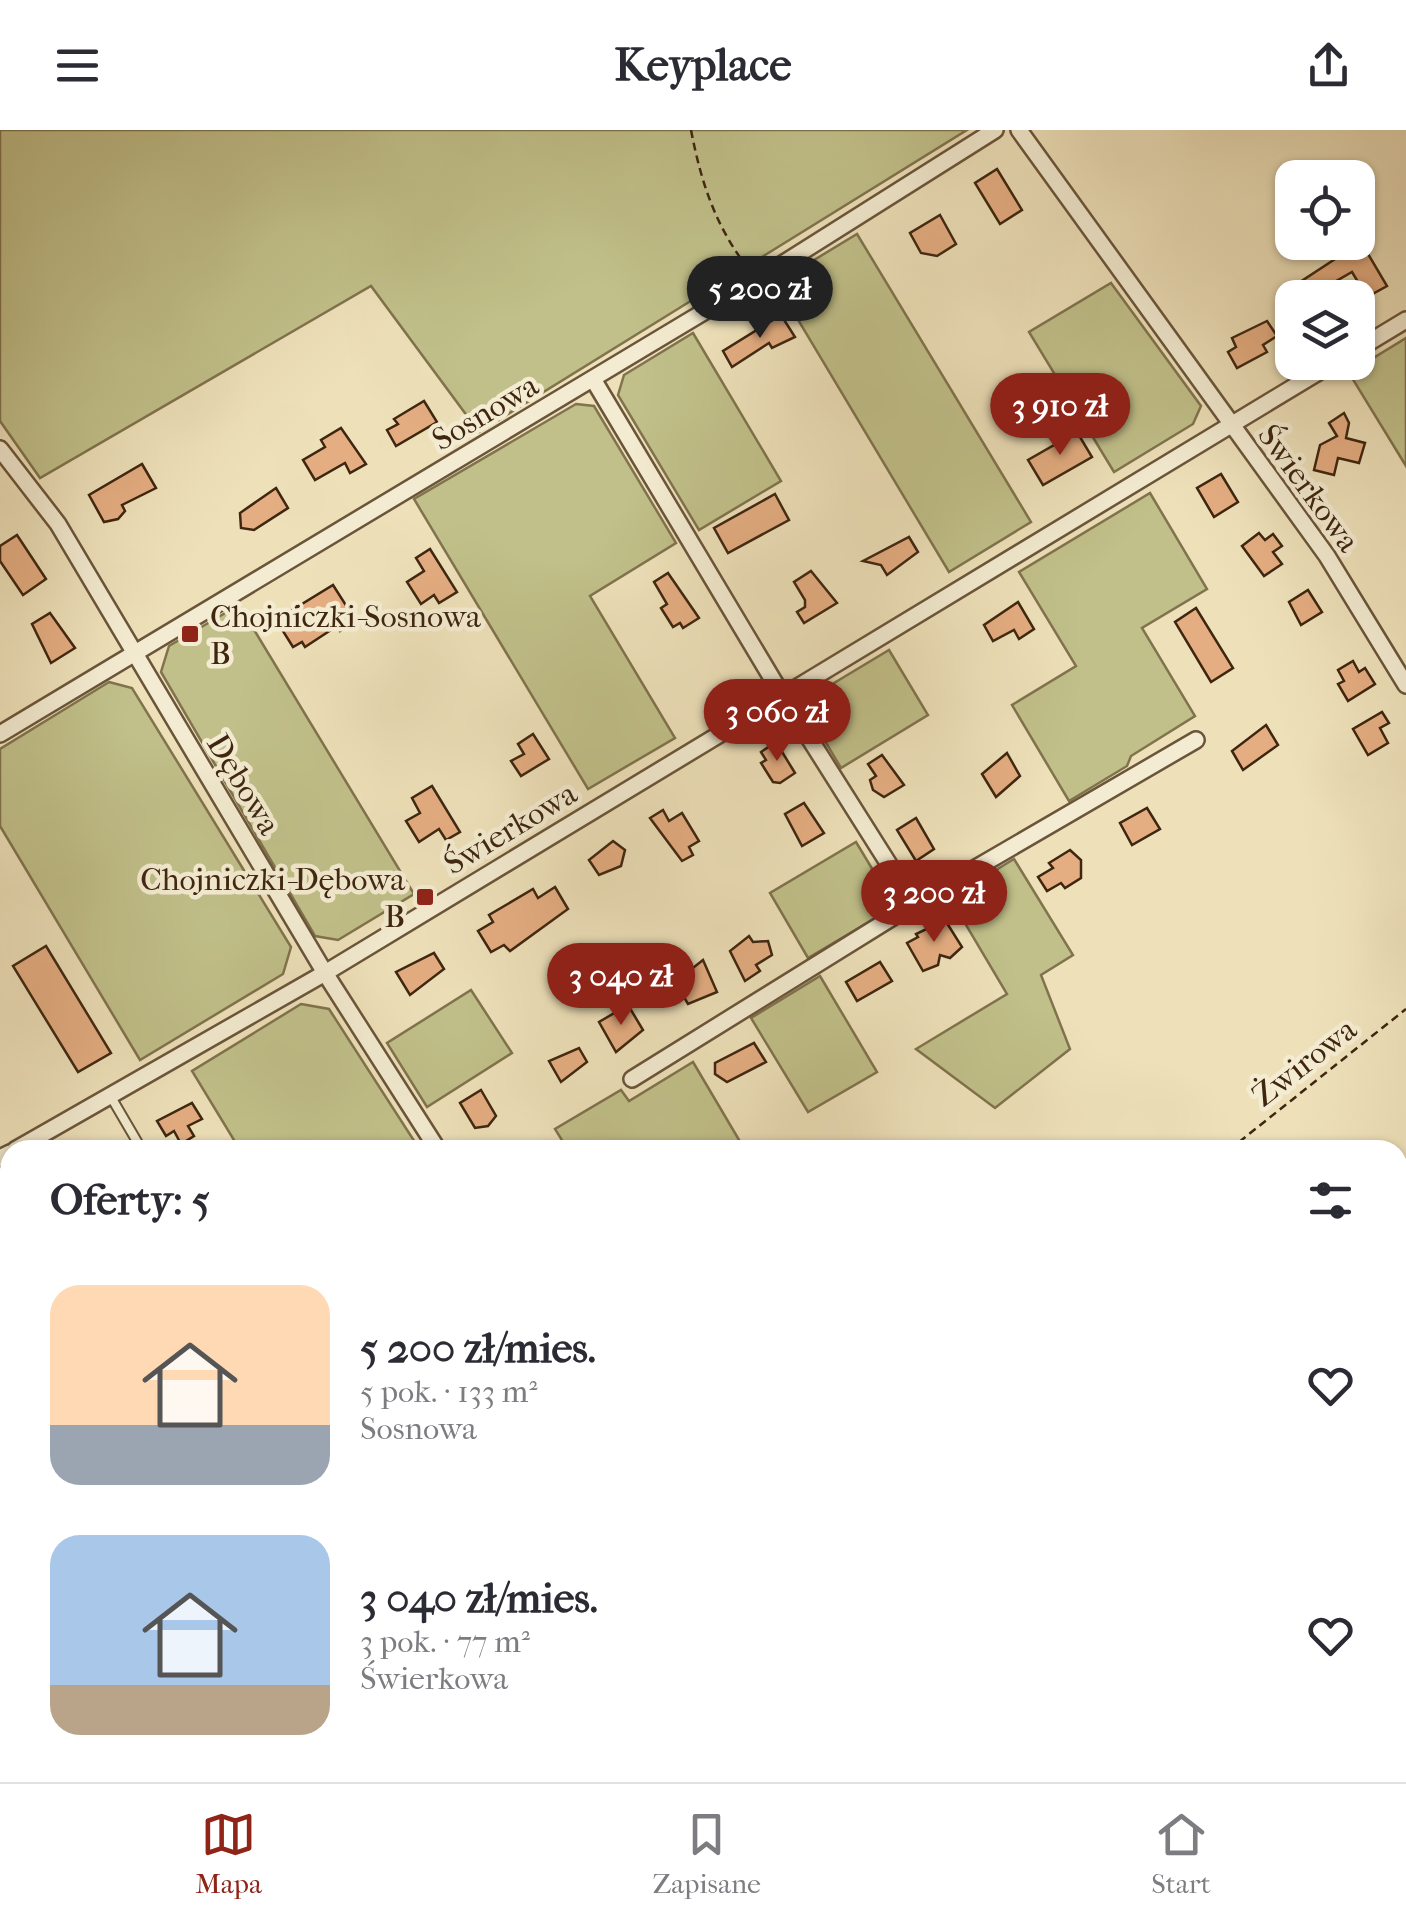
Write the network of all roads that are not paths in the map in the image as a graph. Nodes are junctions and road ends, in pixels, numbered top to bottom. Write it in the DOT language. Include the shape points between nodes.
graph roads {
  1 [pos="995,130"];
  2 [pos="1019,130"];
  3 [pos="1406,320"];
  4 [pos="1375,339"];
  5 [pos="594,379"];
  6 [pos="1305,380"];
  7 [pos="1230,425"];
  8 [pos="0,449"];
  9 [pos="135,655"];
  10 [pos="1406,685"];
  11 [pos="782,695"];
  12 [pos="0,734"];
  13 [pos="1196,740"];
  14 [pos="914,904"];
  15 [pos="324,973"];
  16 [pos="632,1079"];
  17 [pos="108,1094"];
  18 [pos="33,1140"];
  19 [pos="136,1140"];
  20 [pos="432,1140"];
  1 -- 5 [label="street, Sosnowa"];
  2 -- 7 [label="street, Świerkowa"];
  3 -- 4 [label="street"];
  5 -- 9 [label="street, Sosnowa"];
  5 -- 11 [label="street"];
  6 -- 7 [label="street, Świerkowa"];
  7 -- 10 [label="street, Świerkowa" via="1327,556"];
  7 -- 11 [label="street, Świerkowa"];
  8 -- 9 [label="street, Dębowa" via="58,524"];
  9 -- 12 [label="street, Sosnowa"];
  9 -- 15 [label="street, Dębowa"];
  11 -- 14 [label="street"];
  11 -- 15 [label="street, Świerkowa"];
  13 -- 14 [label="street"];
  14 -- 16 [label="street"];
  15 -- 17 [label="street, Świerkowa"];
  15 -- 20 [label="street, Dębowa"];
  17 -- 18 [label="street, Świerkowa"];
  17 -- 19 [label="lane"];
}
